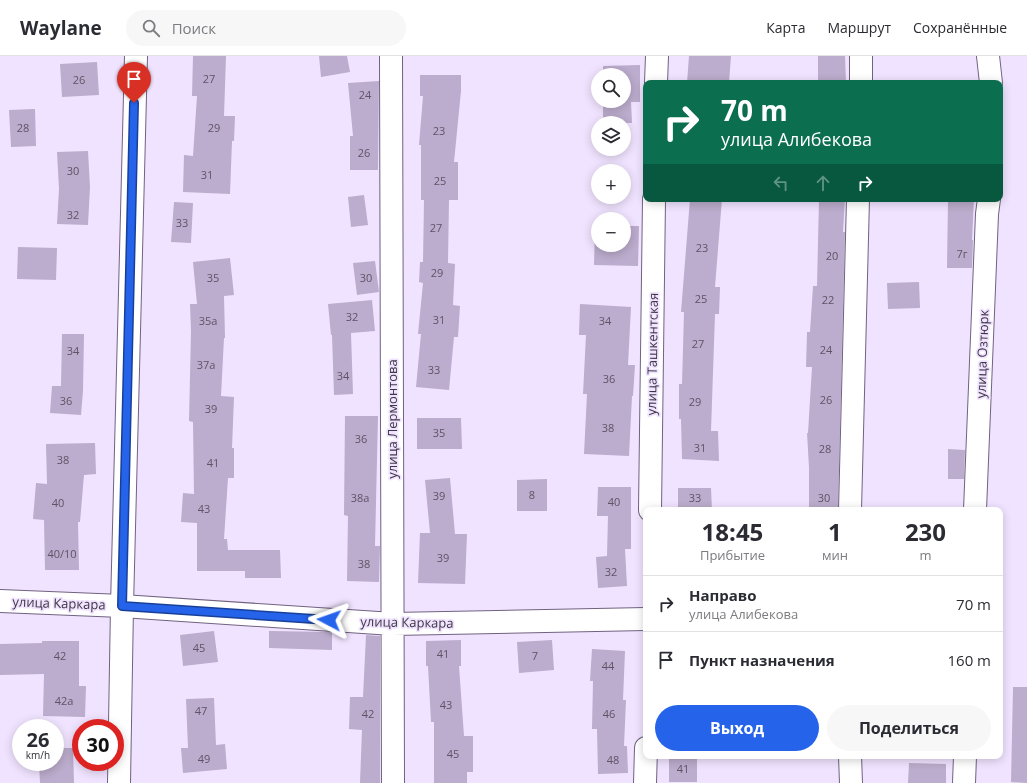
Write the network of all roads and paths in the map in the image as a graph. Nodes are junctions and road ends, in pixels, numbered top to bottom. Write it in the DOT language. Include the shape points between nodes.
graph roads {
  1 [pos="136,56"];
  2 [pos="391,56"];
  3 [pos="657,56"];
  4 [pos="861,56"];
  5 [pos="988,56"];
  6 [pos="656,80"];
  7 [pos="861,80"];
  8 [pos="991,80"];
  9 [pos="654,202"];
  10 [pos="858,202"];
  11 [pos="989,202"];
  12 [pos="650,507"];
  13 [pos="850,507"];
  14 [pos="975,507"];
  15 [pos="0,601"];
  16 [pos="122,606"];
  17 [pos="643,619"];
  18 [pos="393,624"];
  19 [pos="646,759"];
  20 [pos="850,759"];
  21 [pos="965,759"];
  22 [pos="119,783"];
  23 [pos="393,783"];
  24 [pos="646,783"];
  25 [pos="851,783"];
  26 [pos="964,783"];
  1 -- 16 [label="street"];
  2 -- 18 [label="street, улица Лермонтова"];
  3 -- 6 [label="street"];
  4 -- 7 [label="street"];
  5 -- 8 [label="street"];
  9 -- 12 [label="street, улица Ташкентская"];
  10 -- 13 [label="street"];
  11 -- 14 [label="street, улица Озтюрк"];
  15 -- 16 [label="street, улица Каркара"];
  16 -- 18 [label="street, улица Каркара"];
  16 -- 22 [label="street"];
  17 -- 18 [label="street, улица Каркара"];
  18 -- 23 [label="street, улица Лермонтова"];
  19 -- 24 [label="street"];
  20 -- 25 [label="street"];
  21 -- 26 [label="street"];
}
